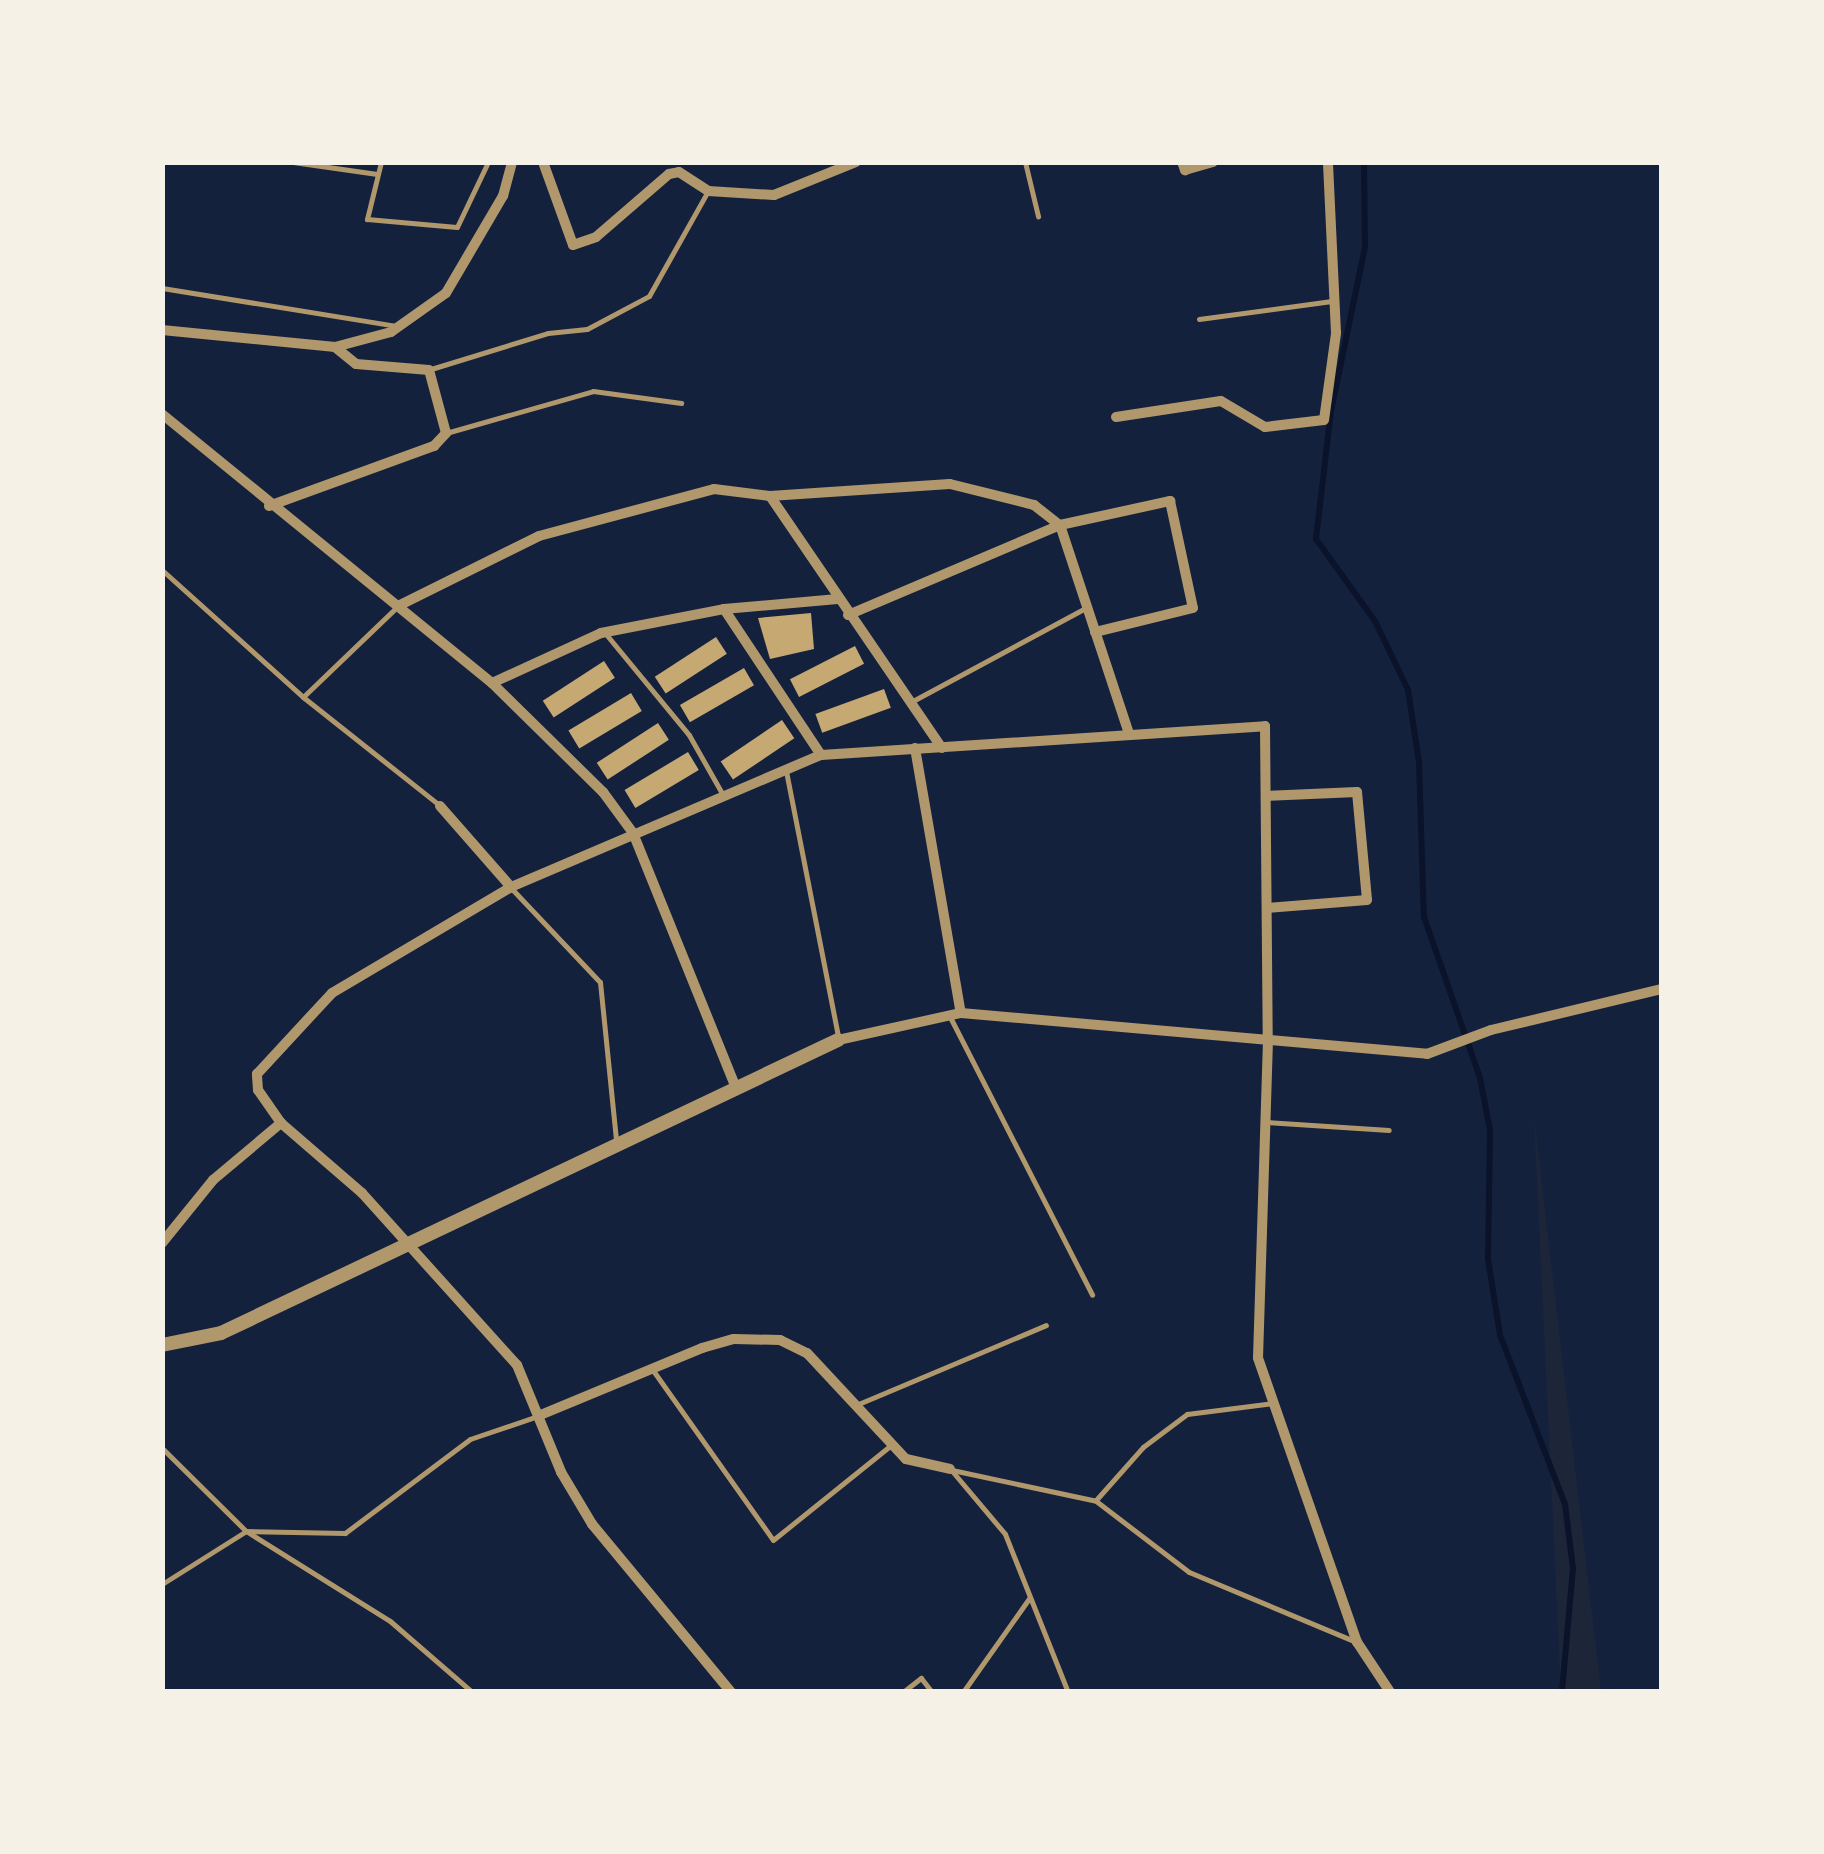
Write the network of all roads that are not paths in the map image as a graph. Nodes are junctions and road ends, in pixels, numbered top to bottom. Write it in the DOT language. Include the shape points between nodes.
graph roads {
  1 [pos="293,162"];
  2 [pos="380,162"];
  3 [pos="488,162"];
  4 [pos="512,162"];
  5 [pos="543,162"];
  6 [pos="856,162"];
  7 [pos="1025,162"];
  8 [pos="1182,162"];
  9 [pos="1214,162"];
  10 [pos="1328,162"];
  11 [pos="667,168"];
  12 [pos="377,174"];
  13 [pos="708,191"];
  14 [pos="1038,216"];
  15 [pos="162,288"];
  16 [pos="1334,300"];
  17 [pos="1199,319"];
  18 [pos="400,326"];
  19 [pos="162,330"];
  20 [pos="335,348"];
  21 [pos="429,370"];
  22 [pos="681,403"];
  23 [pos="162,414"];
  24 [pos="1116,417"];
  25 [pos="446,433"];
  26 [pos="770,496"];
  27 [pos="269,506"];
  28 [pos="1060,525"];
  29 [pos="162,570"];
  30 [pos="838,599"];
  31 [pos="398,606"];
  32 [pos="1087,607"];
  33 [pos="724,609"];
  34 [pos="848,614"];
  35 [pos="1095,632"];
  36 [pos="605,633"];
  37 [pos="492,683"];
  38 [pos="303,697"];
  39 [pos="907,704"];
  40 [pos="1128,731"];
  41 [pos="914,748"];
  42 [pos="942,748"];
  43 [pos="821,755"];
  44 [pos="786,770"];
  45 [pos="724,795"];
  46 [pos="1266,796"];
  47 [pos="440,806"];
  48 [pos="633,833"];
  49 [pos="511,887"];
  50 [pos="1267,908"];
  51 [pos="1662,989"];
  52 [pos="948,1013"];
  53 [pos="961,1013"];
  54 [pos="838,1040"];
  55 [pos="1268,1040"];
  56 [pos="737,1090"];
  57 [pos="1267,1122"];
  58 [pos="281,1123"];
  59 [pos="1389,1130"];
  60 [pos="618,1148"];
  61 [pos="162,1243"];
  62 [pos="407,1246"];
  63 [pos="1092,1295"];
  64 [pos="1046,1325"];
  65 [pos="162,1345"];
  66 [pos="652,1369"];
  67 [pos="1272,1403"];
  68 [pos="856,1405"];
  69 [pos="538,1416"];
  70 [pos="892,1444"];
  71 [pos="162,1448"];
  72 [pos="950,1469"];
  73 [pos="1096,1500"];
  74 [pos="246,1531"];
  75 [pos="162,1584"];
  76 [pos="1030,1597"];
  77 [pos="1357,1642"];
  78 [pos="472,1692"];
  79 [pos="731,1692"];
  80 [pos="903,1692"];
  81 [pos="932,1692"];
  82 [pos="963,1692"];
  83 [pos="1068,1692"];
  84 [pos="1390,1692"];
  1 -- 12 [label="lane"];
  2 -- 12 [label="lane"];
  3 -- 12 [label="lane" via="457,227 367,219"];
  4 -- 18 [label="street" via="497,208 446,293"];
  5 -- 11 [label="street" via="573,246 596,237"];
  6 -- 13 [label="street" via="774,195"];
  7 -- 14 [label="lane"];
  8 -- 9 [label="street" via="1186,170"];
  10 -- 16 [label="street"];
  11 -- 13 [label="street"];
  13 -- 21 [label="lane" via="649,296 588,330 548,333"];
  15 -- 18 [label="lane"];
  16 -- 17 [label="lane"];
  16 -- 24 [label="street" via="1324,420 1265,428 1221,402"];
  18 -- 20 [label="street"];
  19 -- 20 [label="street"];
  20 -- 21 [label="street" via="356,364"];
  21 -- 25 [label="street"];
  22 -- 25 [label="lane" via="593,391"];
  23 -- 27 [label="street"];
  25 -- 27 [label="street" via="434,446"];
  26 -- 28 [label="street" via="950,484 1034,505"];
  26 -- 30 [label="street"];
  26 -- 31 [label="street" via="714,488 592,517"];
  27 -- 31 [label="street"];
  28 -- 32 [label="street"];
  28 -- 34 [label="street"];
  28 -- 35 [label="street" via="1170,501 1193,608"];
  29 -- 38 [label="lane"];
  30 -- 33 [label="street"];
  30 -- 34 [label="street"];
  31 -- 37 [label="street"];
  31 -- 38 [label="lane"];
  32 -- 35 [label="street"];
  32 -- 39 [label="lane"];
  33 -- 36 [label="street"];
  33 -- 43 [label="street"];
  34 -- 39 [label="street"];
  35 -- 40 [label="street"];
  36 -- 37 [label="street"];
  36 -- 45 [label="lane" via="690,735"];
  37 -- 48 [label="street" via="603,792"];
  38 -- 47 [label="lane"];
  39 -- 42 [label="street"];
  40 -- 42 [label="street"];
  40 -- 46 [label="street" via="1266,726"];
  41 -- 42 [label="street"];
  41 -- 43 [label="street"];
  41 -- 53 [label="street"];
  43 -- 44 [label="street"];
  44 -- 45 [label="street"];
  44 -- 54 [label="lane"];
  45 -- 48 [label="street"];
  46 -- 50 [label="street"];
  46 -- 50 [label="street" via="1358,792 1366,900"];
  47 -- 49 [label="street"];
  48 -- 49 [label="street"];
  48 -- 56 [label="street"];
  49 -- 58 [label="street" via="332,993 257,1074 258,1090"];
  49 -- 60 [label="lane" via="600,982"];
  50 -- 55 [label="street"];
  51 -- 55 [label="street" via="1491,1030 1427,1054"];
  52 -- 53 [label="street"];
  52 -- 54 [label="street"];
  52 -- 63 [label="lane"];
  53 -- 55 [label="street"];
  54 -- 56 [label="street"];
  55 -- 57 [label="street"];
  56 -- 60 [label="street"];
  57 -- 59 [label="lane"];
  57 -- 67 [label="street" via="1258,1358"];
  58 -- 61 [label="street" via="213,1180"];
  58 -- 62 [label="street" via="362,1193"];
  60 -- 62 [label="street"];
  62 -- 65 [label="street" via="221,1333"];
  62 -- 69 [label="street" via="516,1365"];
  64 -- 68 [label="lane"];
  66 -- 68 [label="street" via="734,1340 780,1340 807,1352"];
  66 -- 69 [label="street"];
  66 -- 70 [label="lane" via="772,1540"];
  67 -- 73 [label="lane" via="1187,1414 1144,1447"];
  67 -- 77 [label="street"];
  68 -- 70 [label="street"];
  69 -- 74 [label="lane" via="470,1440 345,1533"];
  69 -- 79 [label="street" via="592,1524"];
  70 -- 72 [label="street" via="906,1459"];
  71 -- 74 [label="lane"];
  72 -- 73 [label="lane"];
  72 -- 76 [label="lane" via="1006,1534"];
  73 -- 77 [label="lane" via="1189,1572"];
  74 -- 75 [label="lane"];
  74 -- 78 [label="lane" via="390,1621"];
  76 -- 82 [label="lane"];
  76 -- 83 [label="lane"];
  77 -- 84 [label="street"];
  80 -- 81 [label="lane" via="921,1678"];
}
